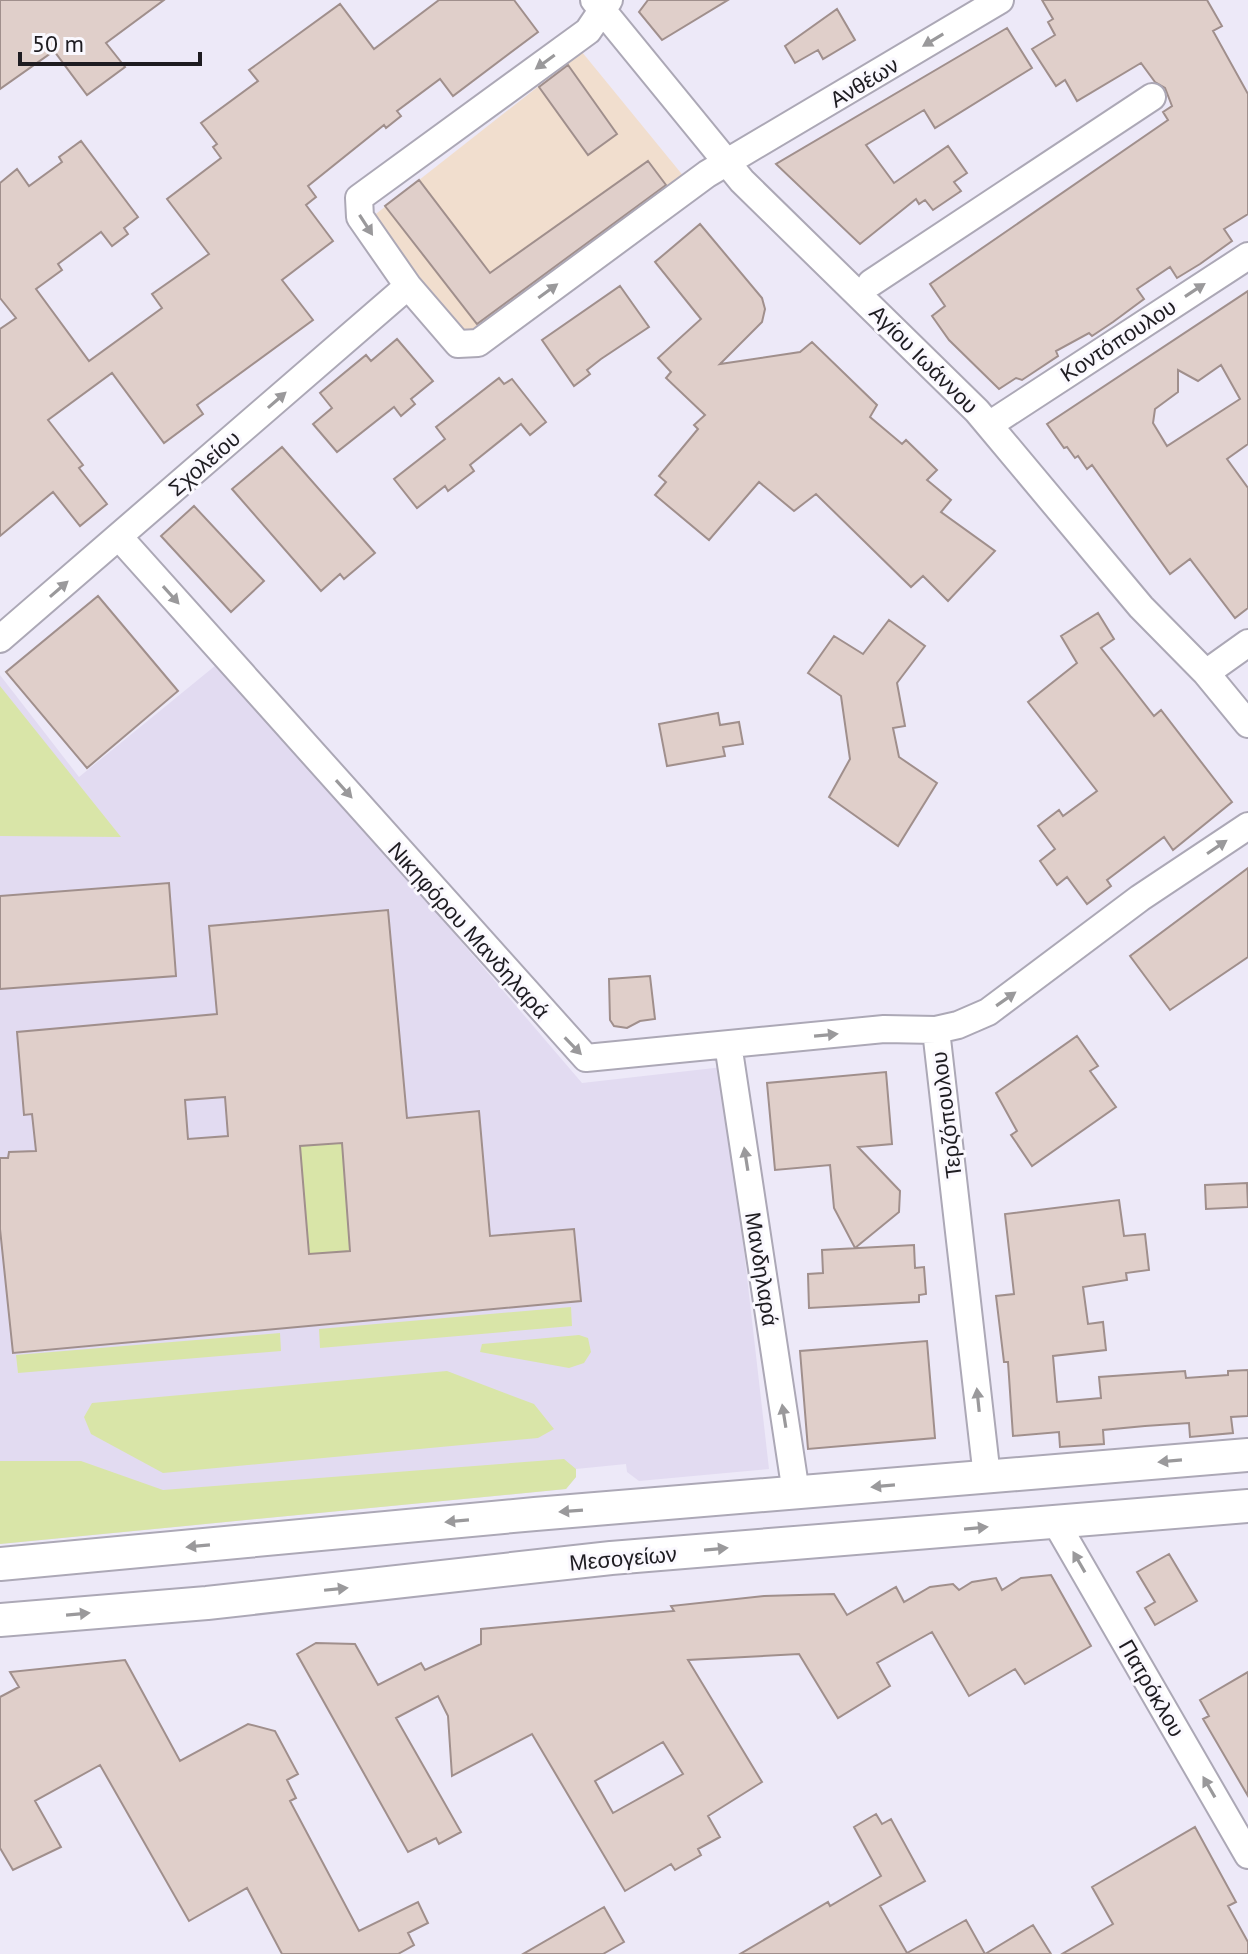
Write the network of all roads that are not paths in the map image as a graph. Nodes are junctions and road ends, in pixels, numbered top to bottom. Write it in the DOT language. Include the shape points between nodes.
graph roads {
  1 [pos="1000,0"];
  2 [pos="602,3"];
  3 [pos="1152,97"];
  4 [pos="726,163"];
  5 [pos="1248,256"];
  6 [pos="871,283"];
  7 [pos="408,286"];
  8 [pos="989,425"];
  9 [pos="119,537"];
  10 [pos="0,639"];
  11 [pos="1248,643"];
  12 [pos="1206,673"];
  13 [pos="1248,724"];
  14 [pos="1248,826"];
  15 [pos="936,1030"];
  16 [pos="728,1044"];
  17 [pos="1248,1455"];
  18 [pos="987,1477"];
  19 [pos="796,1493"];
  20 [pos="1248,1506"];
  21 [pos="1055,1521"];
  22 [pos="0,1564"];
  23 [pos="0,1620"];
  24 [pos="1248,1855"];
  1 -- 4 [label="street, Ανθέων, one-way"];
  2 -- 4 [label="street, Αγίου Ιωάννου"];
  2 -- 7 [label="street, one-way" via="588,31 359,198 360,217"];
  3 -- 6 [label="street, Αγίου Ιωάννου"];
  7 -- 4 [label="street, one-way" via="453,340 472,346"];
  4 -- 8 [label="street, Αγίου Ιωάννου"];
  8 -- 5 [label="street, Κοντόπουλου, one-way"];
  9 -- 7 [label="street, Σχολείου, one-way"];
  8 -- 12 [label="street, Αγίου Ιωάννου" via="1141,607"];
  10 -- 9 [label="street, Σχολείου, one-way"];
  9 -- 16 [label="street, Νικηφόρου Μανδηλαρά, one-way" via="578,1052 595,1060"];
  11 -- 12 [label="street"];
  12 -- 13 [label="street, Αγίου Ιωάννου"];
  15 -- 14 [label="street, Τερζόπουλου, one-way" via="988,1012 1140,898"];
  16 -- 15 [label="street, Νικηφόρου Μανδηλαρά, one-way" via="884,1029"];
  18 -- 15 [label="street, Τερζόπουλου, one-way"];
  19 -- 16 [label="street, Μανδηλαρά, one-way"];
  17 -- 18 [label="main road, one-way"];
  18 -- 19 [label="main road, one-way"];
  19 -- 22 [label="main road, one-way"];
  20 -- 21 [label="main road, Μεσογείων"];
  23 -- 21 [label="main road, Μεσογείων, one-way" via="611,1558"];
  24 -- 21 [label="street, Πατρόκλου, one-way"];
}
